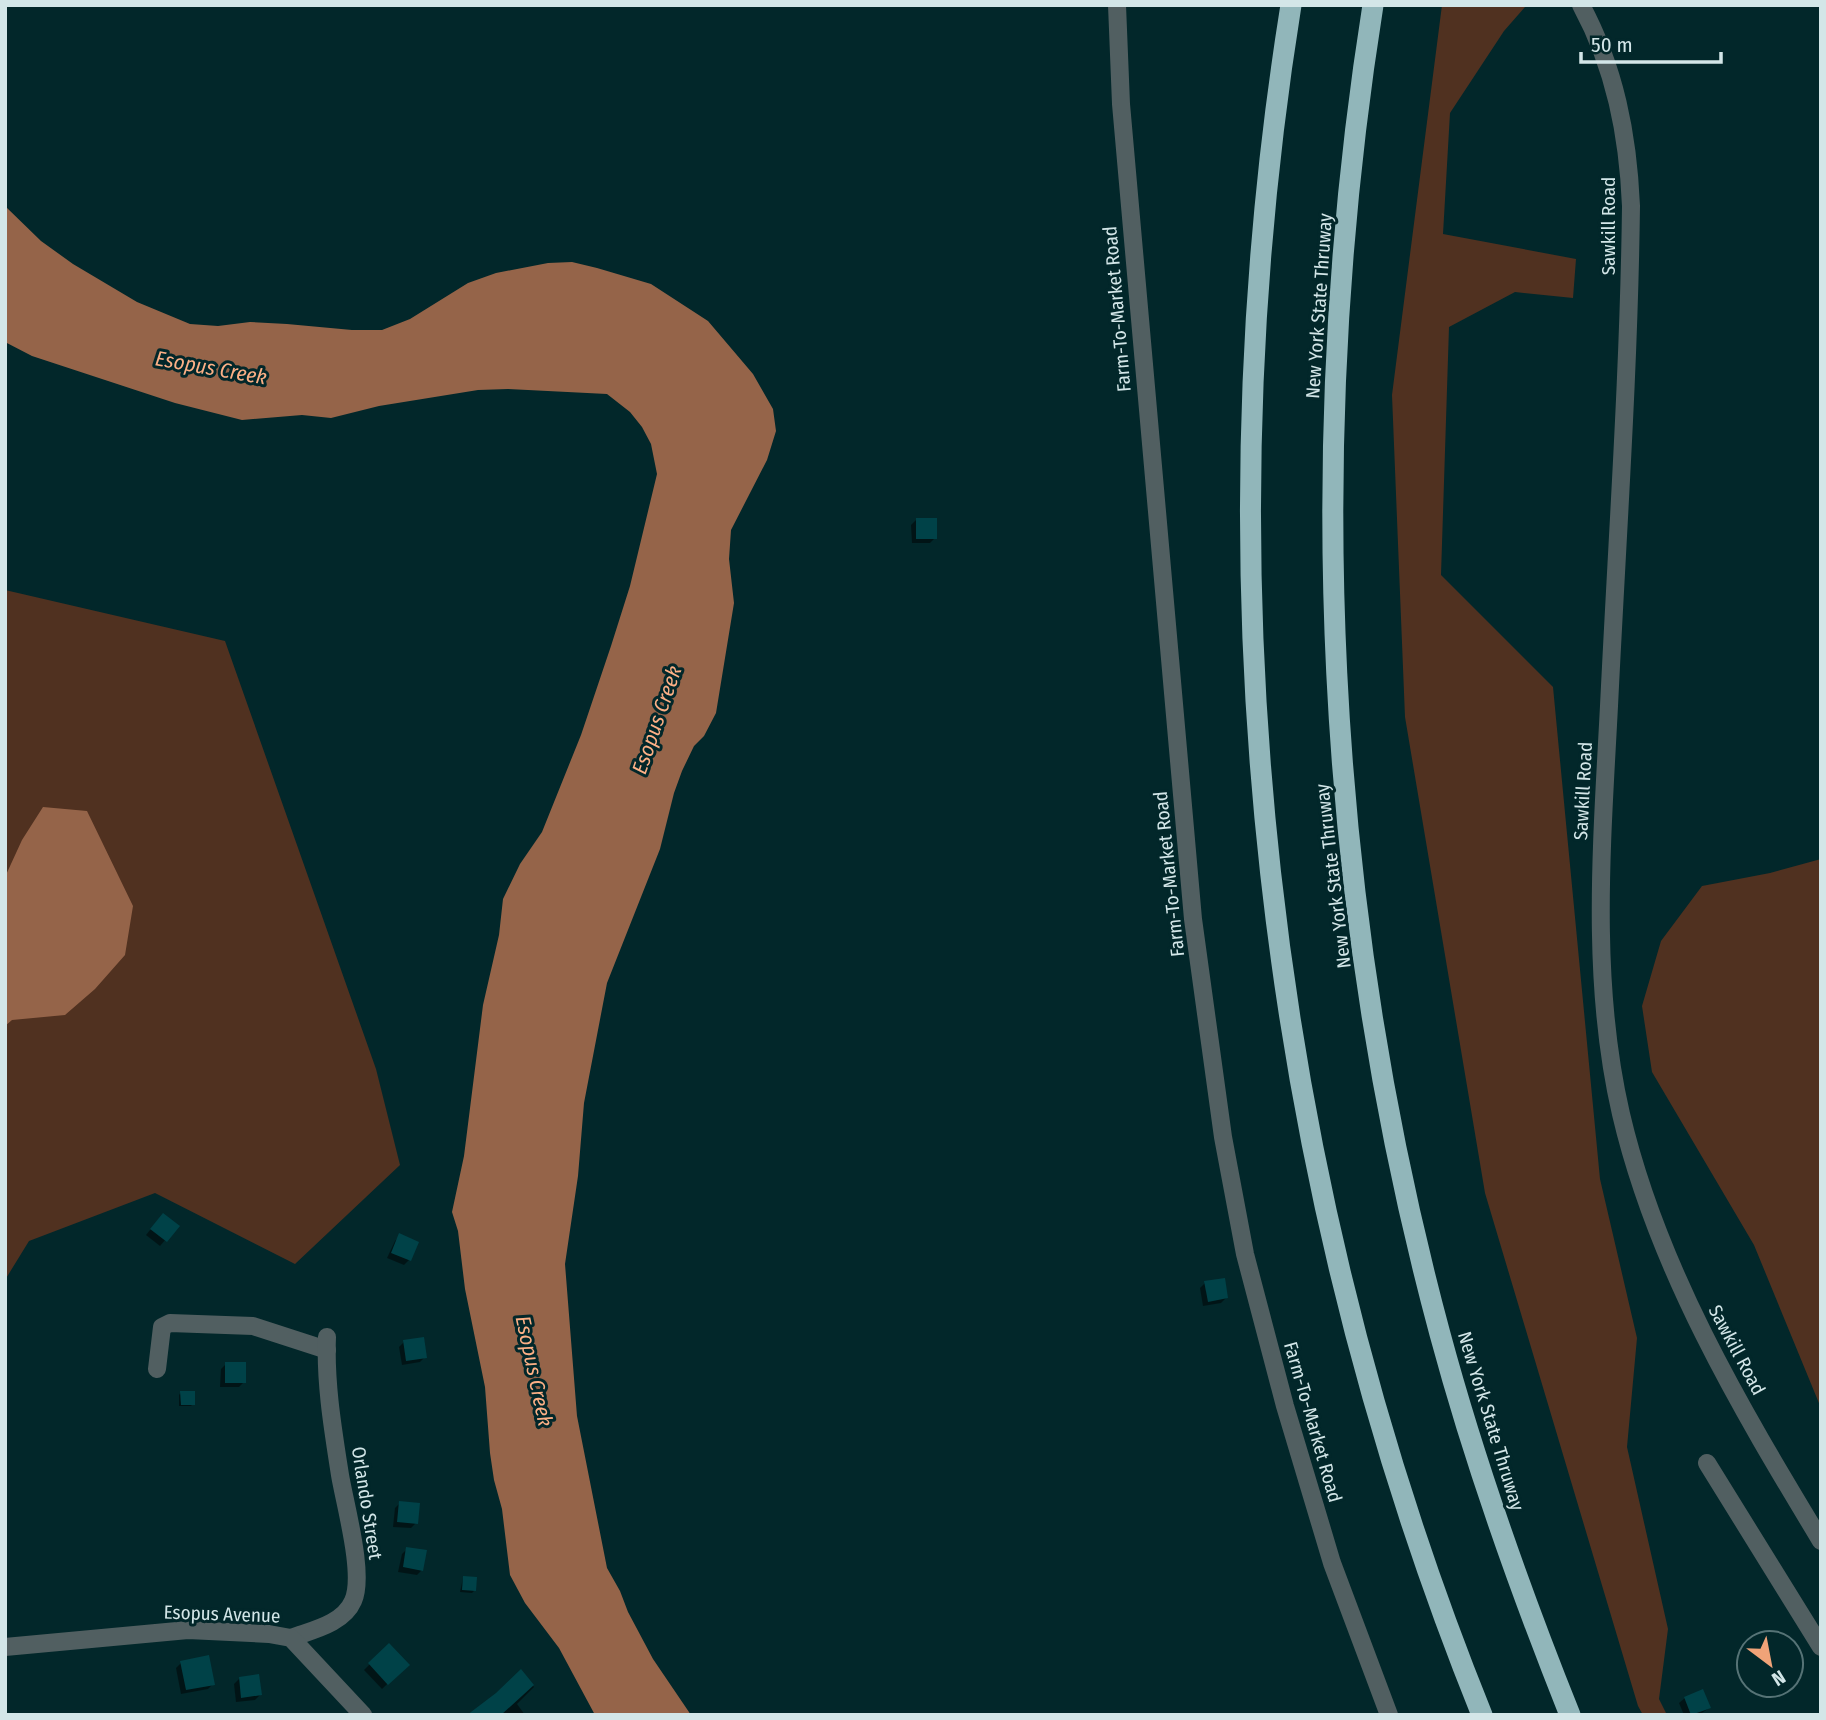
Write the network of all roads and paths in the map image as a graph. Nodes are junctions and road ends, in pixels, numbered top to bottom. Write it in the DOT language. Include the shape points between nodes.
graph roads {
  1 [pos="1117,5"];
  2 [pos="1291,5"];
  3 [pos="1373,5"];
  4 [pos="1581,5"];
  5 [pos="157,1369"];
  6 [pos="1707,1463"];
  7 [pos="1821,1541"];
  8 [pos="291,1638"];
  9 [pos="5,1647"];
  10 [pos="1821,1647"];
  11 [pos="363,1715"];
  12 [pos="1389,1715"];
  13 [pos="1482,1715"];
  14 [pos="1570,1715"];
  1 -- 12 [label="street, Farm-To-Market Road" via="1123,132 1192,905 1223,1137 1245,1254 1285,1406 1332,1563"];
  2 -- 13 [label="highway" via="1264,223 1253,430 1254,660 1271,870 1301,1077 1343,1282 1404,1497"];
  3 -- 14 [label="highway, New York State Thruway" via="1343,253 1334,455 1337,658 1353,863 1384,1076 1439,1330 1498,1524"];
  4 -- 7 [label="street, Sawkill Road" via="1608,67 1622,116 1631,206 1600,884 1602,978 1612,1068 1634,1162 1686,1299"];
  5 -- 8 [label="street, Orlando Street" via="162,1328 170,1324 253,1326 327,1343 340,1475 358,1577 347,1611 331,1624"];
  6 -- 10 [label="street"];
  8 -- 9 [label="street, Esopus Avenue" via="188,1630"];
  8 -- 11 [label="street, Esopus Avenue"];
}
